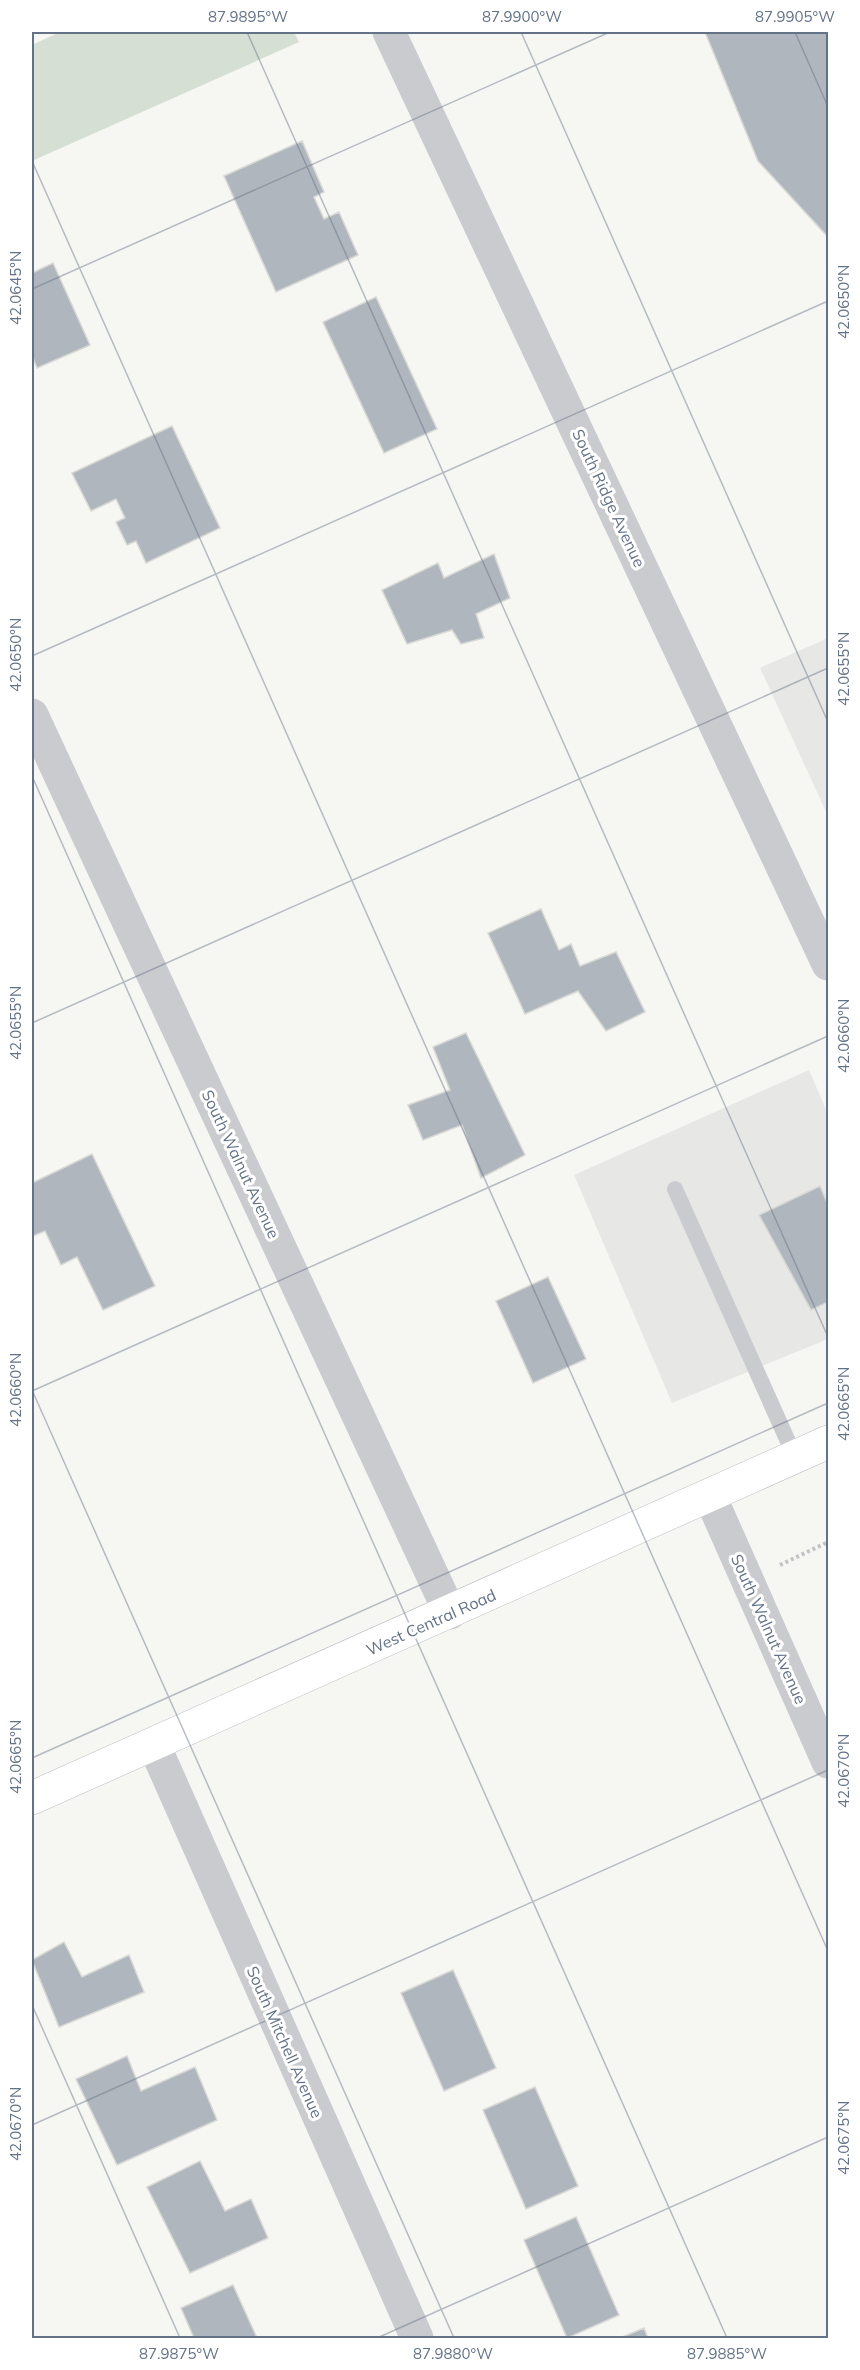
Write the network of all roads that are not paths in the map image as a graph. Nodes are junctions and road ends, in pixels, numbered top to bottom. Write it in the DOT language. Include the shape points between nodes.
graph roads {
  1 [pos="389,32"];
  2 [pos="32,715"];
  3 [pos="828,964"];
  4 [pos="675,1189"];
  5 [pos="828,1442"];
  6 [pos="795,1457"];
  7 [pos="710,1496"];
  8 [pos="450,1613"];
  9 [pos="154,1745"];
  10 [pos="828,1762"];
  11 [pos="32,1798"];
  12 [pos="417,2338"];
  1 -- 3 [label="street, South Ridge Avenue"];
  2 -- 8 [label="street, South Walnut Avenue"];
  4 -- 6 [label="lane"];
  5 -- 6 [label="main road, West Central Road"];
  6 -- 7 [label="main road, West Central Road"];
  7 -- 8 [label="main road, West Central Road"];
  7 -- 10 [label="street, South Walnut Avenue"];
  8 -- 9 [label="main road, West Central Road"];
  9 -- 11 [label="main road, West Central Road"];
  9 -- 12 [label="street, South Mitchell Avenue"];
}
